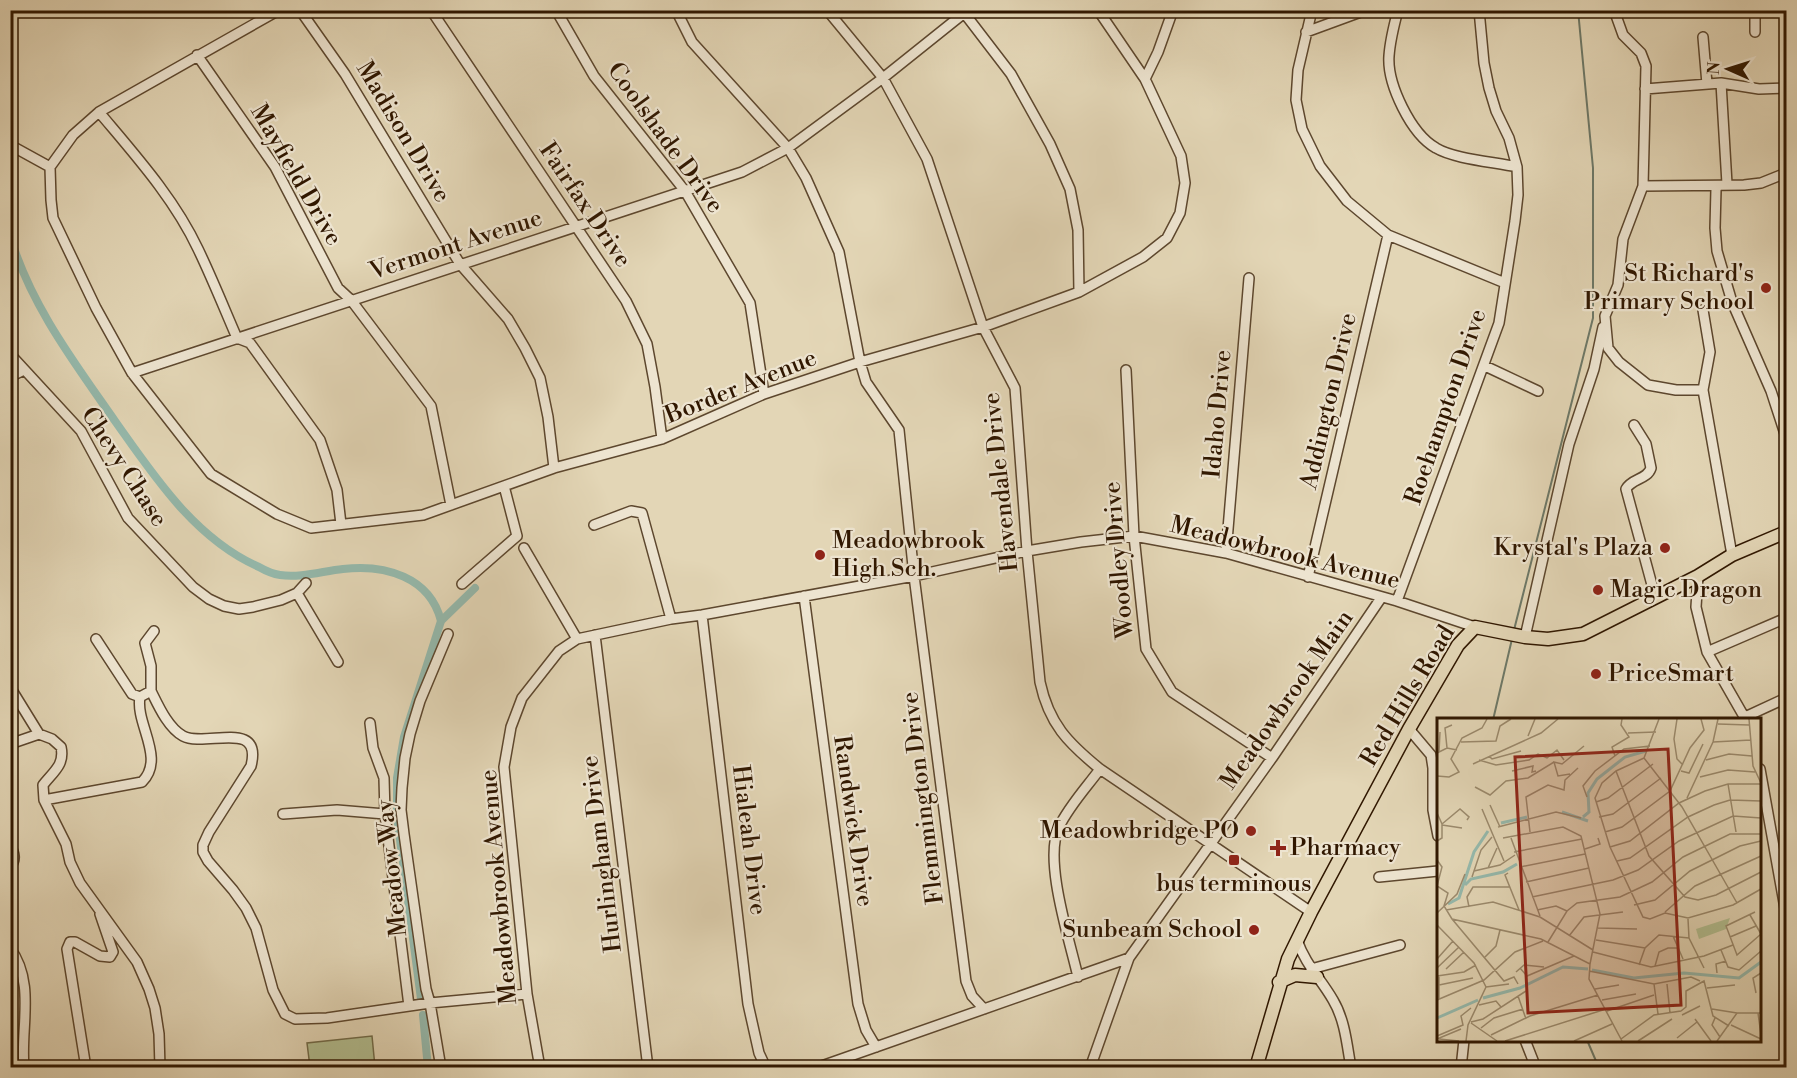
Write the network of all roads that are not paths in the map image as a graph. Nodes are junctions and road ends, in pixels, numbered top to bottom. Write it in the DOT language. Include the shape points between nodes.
graph roads {
  1 [pos="279,10"];
  2 [pos="300,10"];
  3 [pos="431,10"];
  4 [pos="556,10"];
  5 [pos="676,10"];
  6 [pos="827,10"];
  7 [pos="1098,10"];
  8 [pos="1173,10"];
  9 [pos="1312,10"];
  10 [pos="1366,10"];
  11 [pos="1398,10"];
  12 [pos="1479,10"];
  13 [pos="1614,10"];
  14 [pos="1755,10"];
  15 [pos="964,12"];
  16 [pos="1306,32"];
  17 [pos="1755,32"];
  18 [pos="1703,37"];
  19 [pos="197,55"];
  20 [pos="883,78"];
  21 [pos="1145,79"];
  22 [pos="1721,83"];
  23 [pos="1707,84"];
  24 [pos="1786,88"];
  25 [pos="1645,89"];
  26 [pos="99,112"];
  27 [pos="10,146"];
  28 [pos="788,148"];
  29 [pos="50,167"];
  30 [pos="1517,167"];
  31 [pos="1786,173"];
  32 [pos="1723,185"];
  33 [pos="1643,186"];
  34 [pos="686,191"];
  35 [pos="576,227"];
  36 [pos="1388,235"];
  37 [pos="460,264"];
  38 [pos="1249,278"];
  39 [pos="1505,283"];
  40 [pos="1079,292"];
  41 [pos="351,300"];
  42 [pos="1703,310"];
  43 [pos="1605,316"];
  44 [pos="983,327"];
  45 [pos="237,338"];
  46 [pos="10,354"];
  47 [pos="860,362"];
  48 [pos="1485,366"];
  49 [pos="24,370"];
  50 [pos="1126,370"];
  51 [pos="132,374"];
  52 [pos="10,377"];
  53 [pos="1703,390"];
  54 [pos="1538,391"];
  55 [pos="764,394"];
  56 [pos="1634,425"];
  57 [pos="1786,437"];
  58 [pos="662,440"];
  59 [pos="554,468"];
  60 [pos="504,486"];
  61 [pos="451,505"];
  62 [pos="341,524"];
  63 [pos="594,525"];
  64 [pos="1786,532"];
  65 [pos="1134,537"];
  66 [pos="524,549"];
  67 [pos="1027,551"];
  68 [pos="1226,553"];
  69 [pos="1732,555"];
  70 [pos="914,576"];
  71 [pos="1698,576"];
  72 [pos="1308,577"];
  73 [pos="306,583"];
  74 [pos="462,584"];
  75 [pos="297,593"];
  76 [pos="804,596"];
  77 [pos="1655,596"];
  78 [pos="1381,598"];
  79 [pos="1397,601"];
  80 [pos="702,615"];
  81 [pos="1786,618"];
  82 [pos="671,619"];
  83 [pos="1475,627"];
  84 [pos="154,631"];
  85 [pos="448,634"];
  86 [pos="595,635"];
  87 [pos="1525,637"];
  88 [pos="96,639"];
  89 [pos="577,639"];
  90 [pos="1707,652"];
  91 [pos="338,662"];
  92 [pos="10,687"];
  93 [pos="151,691"];
  94 [pos="140,697"];
  95 [pos="1786,698"];
  96 [pos="1746,718"];
  97 [pos="370,723"];
  98 [pos="1409,729"];
  99 [pos="39,734"];
  100 [pos="10,744"];
  101 [pos="1272,758"];
  102 [pos="1100,769"];
  103 [pos="1761,775"];
  104 [pos="44,800"];
  105 [pos="283,814"];
  106 [pos="385,814"];
  107 [pos="1437,831"];
  108 [pos="10,845"];
  109 [pos="1210,845"];
  110 [pos="10,868"];
  111 [pos="1437,871"];
  112 [pos="1379,877"];
  113 [pos="97,906"];
  114 [pos="1311,912"];
  115 [pos="1786,914"];
  116 [pos="1297,940"];
  117 [pos="1400,945"];
  118 [pos="10,948"];
  119 [pos="1129,958"];
  120 [pos="1314,973"];
  121 [pos="1078,977"];
  122 [pos="1279,982"];
  123 [pos="527,994"];
  124 [pos="430,1003"];
  125 [pos="409,1006"];
  126 [pos="984,1009"];
  127 [pos="1464,1042"];
  128 [pos="1525,1042"];
  129 [pos="876,1047"];
  130 [pos="24,1068"];
  131 [pos="86,1068"];
  132 [pos="160,1068"];
  133 [pos="441,1068"];
  134 [pos="540,1068"];
  135 [pos="648,1068"];
  136 [pos="766,1068"];
  137 [pos="816,1068"];
  138 [pos="1090,1068"];
  139 [pos="1256,1068"];
  140 [pos="1351,1068"];
  141 [pos="1461,1068"];
  142 [pos="1536,1068"];
  1 -- 19 [label="street"];
  2 -- 37 [label="street, Madison Drive" via="345,74"];
  3 -- 35 [label="street, Fairfax Drive"];
  4 -- 34 [label="street, Coolshade Drive" via="594,76"];
  5 -- 28 [label="street, Flemmington Drive" via="692,42"];
  6 -- 20 [label="street, Havendale Drive"];
  7 -- 21 [label="street, Border Avenue"];
  8 -- 21 [label="street"];
  9 -- 16 [label="street"];
  10 -- 16 [label="street"];
  11 -- 30 [label="street" via="1389,57 1390,74 1421,138 1452,154"];
  12 -- 30 [label="street, Roehampton Drive" via="1489,88"];
  13 -- 25 [label="street" via="1623,35 1641,53 1646,66"];
  14 -- 17 [label="street"];
  15 -- 20 [label="street, Vermont Avenue"];
  15 -- 40 [label="street" via="1011,74 1070,189 1078,230"];
  16 -- 36 [label="street" via="1296,100 1302,129 1320,166 1347,201"];
  18 -- 23 [label="street"];
  19 -- 26 [label="street"];
  19 -- 41 [label="street, Mayfield Drive" via="275,167 338,288"];
  20 -- 28 [label="street, Vermont Avenue"];
  20 -- 44 [label="street, Havendale Drive" via="927,159"];
  21 -- 40 [label="street, Border Avenue" via="1181,156 1185,183 1180,213 1167,238 1143,257"];
  22 -- 23 [label="street"];
  22 -- 24 [label="street" via="1759,89"];
  22 -- 32 [label="street"];
  23 -- 25 [label="street"];
  25 -- 33 [label="street"];
  26 -- 29 [label="street" via="74,135"];
  26 -- 45 [label="street" via="158,184 181,219"];
  27 -- 29 [label="street"];
  28 -- 34 [label="street, Vermont Avenue" via="742,172"];
  28 -- 47 [label="street, Flemmington Drive" via="839,252"];
  29 -- 51 [label="street" via="53,218"];
  30 -- 39 [label="street, Roehampton Drive" via="1518,195"];
  31 -- 32 [label="street" via="1761,183"];
  32 -- 33 [label="street"];
  32 -- 57 [label="street" via="1716,189 1717,250 1732,302 1767,381"];
  33 -- 43 [label="street" via="1623,239 1618,285"];
  34 -- 35 [label="street, Vermont Avenue"];
  34 -- 55 [label="street, Coolshade Drive" via="750,303"];
  35 -- 37 [label="street, Vermont Avenue"];
  35 -- 58 [label="street, Fairfax Drive" via="626,301 647,344"];
  36 -- 39 [label="street"];
  36 -- 72 [label="street, Addington Drive"];
  37 -- 41 [label="street, Vermont Avenue"];
  37 -- 59 [label="street, Madison Drive" via="508,319 540,378"];
  38 -- 68 [label="street, Idaho Drive"];
  39 -- 48 [label="street, Roehampton Drive" via="1499,323"];
  40 -- 44 [label="street, Border Avenue"];
  41 -- 45 [label="street, Vermont Avenue"];
  41 -- 61 [label="street, Mayfield Drive" via="431,406"];
  42 -- 53 [label="street" via="1710,352"];
  43 -- 53 [label="street" via="1608,348 1648,385"];
  43 -- 87 [label="street" via="1594,369 1569,444"];
  44 -- 47 [label="street, Border Avenue"];
  44 -- 67 [label="street, Havendale Drive" via="1015,388"];
  45 -- 51 [label="street, Vermont Avenue"];
  45 -- 62 [label="street" via="250,343 320,440 337,490"];
  46 -- 49 [label="street, Chevy Chase"];
  47 -- 55 [label="street, Border Avenue"];
  47 -- 70 [label="street, Flemmington Drive" via="866,382 899,430"];
  48 -- 54 [label="street"];
  48 -- 79 [label="street, Roehampton Drive"];
  49 -- 52 [label="street"];
  49 -- 75 [label="street, Chevy Chase" via="81,431 128,518 193,587 209,599 239,609"];
  50 -- 65 [label="street, Woodley Drive"];
  51 -- 62 [label="street, Border Avenue" via="216,478 294,522 311,528"];
  53 -- 69 [label="street"];
  55 -- 58 [label="street, Border Avenue"];
  56 -- 77 [label="street" via="1646,444 1652,468 1648,475 1627,485 1626,492"];
  58 -- 59 [label="street, Border Avenue"];
  59 -- 60 [label="street, Border Avenue"];
  60 -- 61 [label="street, Border Avenue"];
  60 -- 74 [label="street" via="518,536"];
  61 -- 62 [label="street, Border Avenue" via="423,515"];
  63 -- 82 [label="street" via="631,511 642,513"];
  64 -- 69 [label="main road, Red Hills Road"];
  65 -- 67 [label="street, Meadowbrook Avenue"];
  65 -- 68 [label="street, Meadowbrook Avenue"];
  65 -- 101 [label="street, Woodley Drive" via="1146,649 1157,669 1173,692"];
  66 -- 89 [label="street"];
  67 -- 70 [label="street, Meadowbrook Avenue"];
  67 -- 102 [label="street, Havendale Drive" via="1043,696 1070,744"];
  68 -- 72 [label="street, Meadowbrook Avenue"];
  69 -- 71 [label="main road, Red Hills Road"];
  70 -- 76 [label="street, Meadowbrook Avenue"];
  70 -- 126 [label="street, Flemmington Drive" via="966,981 972,996"];
  71 -- 77 [label="main road, Red Hills Road"];
  71 -- 90 [label="street" via="1696,607"];
  72 -- 78 [label="street, Meadowbrook Avenue"];
  73 -- 75 [label="street, Chevy Chase"];
  75 -- 91 [label="street"];
  76 -- 80 [label="street, Meadowbrook Avenue"];
  76 -- 129 [label="street, Randwick Drive" via="858,1004"];
  77 -- 87 [label="main road, Red Hills Road" via="1583,634 1548,639"];
  78 -- 79 [label="street, Meadowbrook Avenue"];
  78 -- 101 [label="street, Meadowbrook Main"];
  79 -- 83 [label="street, Meadowbrook Avenue"];
  80 -- 82 [label="street, Meadowbrook Avenue"];
  80 -- 136 [label="street, Hialeah Drive" via="748,1004"];
  81 -- 90 [label="street"];
  82 -- 86 [label="street, Meadowbrook Avenue"];
  83 -- 87 [label="main road, Red Hills Road"];
  83 -- 98 [label="main road, Red Hills Road" via="1458,645"];
  84 -- 93 [label="street" via="145,643 151,666"];
  85 -- 124 [label="street, Meadow Way" via="410,734 402,788 404,834"];
  86 -- 89 [label="street, Meadowbrook Avenue"];
  86 -- 135 [label="street, Hurlingham Drive"];
  88 -- 94 [label="street" via="132,694"];
  89 -- 123 [label="street, Meadowbrook Avenue" via="559,651 522,698 511,727 504,767"];
  90 -- 96 [label="street"];
  92 -- 99 [label="street"];
  93 -- 94 [label="street"];
  93 -- 125 [label="street" via="180,735 193,740 235,736 243,738 253,752 251,766 209,832 203,852 246,908 285,1014 295,1019 327,1018"];
  94 -- 104 [label="street" via="149,740 151,763 147,777 134,784"];
  95 -- 96 [label="street"];
  97 -- 106 [label="street" via="373,748 384,778"];
  98 -- 107 [label="street" via="1431,755"];
  98 -- 114 [label="main road, Red Hills Road"];
  99 -- 100 [label="street"];
  99 -- 104 [label="street" via="62,747 63,754 62,762 43,785"];
  101 -- 109 [label="street, Meadowbrook Main"];
  102 -- 109 [label="street, Havendale Drive"];
  102 -- 121 [label="street" via="1059,828 1055,843 1061,906"];
  103 -- 115 [label="street"];
  104 -- 113 [label="street" via="80,883"];
  105 -- 106 [label="street" via="337,810"];
  106 -- 125 [label="street"];
  108 -- 110 [label="street" via="14,852"];
  109 -- 114 [label="street, Havendale Drive"];
  109 -- 119 [label="street, Meadowbrook Main"];
  111 -- 112 [label="street"];
  113 -- 131 [label="street" via="113,952 110,957 100,956 75,942 70,942 67,949"];
  113 -- 132 [label="street" via="137,963 149,989 159,1034"];
  114 -- 116 [label="main road, Red Hills Road"];
  116 -- 120 [label="street"];
  116 -- 122 [label="main road, Red Hills Road"];
  117 -- 120 [label="street"];
  118 -- 130 [label="street" via="23,975"];
  119 -- 121 [label="street"];
  119 -- 138 [label="street, Meadowbrook Main"];
  120 -- 122 [label="main road"];
  120 -- 140 [label="street" via="1339,1010"];
  121 -- 126 [label="street"];
  122 -- 139 [label="main road, Red Hills Road"];
  123 -- 124 [label="street"];
  123 -- 134 [label="street, Meadowbrook Avenue"];
  124 -- 125 [label="street"];
  124 -- 133 [label="street, Meadow Way"];
  126 -- 129 [label="street"];
  127 -- 141 [label="street"];
  128 -- 142 [label="street"];
  129 -- 137 [label="street"];
}
